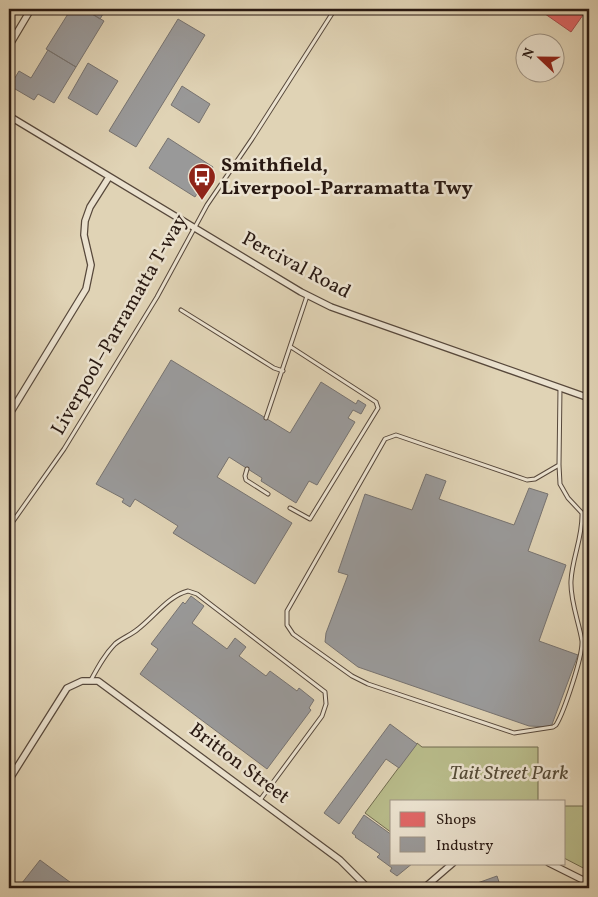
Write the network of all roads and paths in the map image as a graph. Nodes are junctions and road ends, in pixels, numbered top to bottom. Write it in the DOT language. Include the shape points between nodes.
graph roads {
  1 [pos="31,9"];
  2 [pos="335,9"];
  3 [pos="9,46"];
  4 [pos="9,116"];
  5 [pos="109,177"];
  6 [pos="195,229"];
  7 [pos="307,295"];
  8 [pos="181,310"];
  9 [pos="291,347"];
  10 [pos="283,371"];
  11 [pos="560,388"];
  12 [pos="589,398"];
  13 [pos="9,415"];
  14 [pos="266,418"];
  15 [pos="559,465"];
  16 [pos="247,469"];
  17 [pos="268,494"];
  18 [pos="290,508"];
  19 [pos="9,527"];
  20 [pos="91,680"];
  21 [pos="9,780"];
  22 [pos="260,800"];
  23 [pos="452,864"];
  24 [pos="551,864"];
  25 [pos="589,883"];
  26 [pos="368,888"];
  27 [pos="424,888"];
  1 -- 3 [label="street"];
  2 -- 6 [label="lane, Liverpool–Parramatta T-way" via="207,205"];
  4 -- 5 [label="street, Percival Road"];
  5 -- 6 [label="street, Percival Road"];
  5 -- 13 [label="street" via="85,220 84,235 91,265 86,289"];
  6 -- 7 [label="street, Percival Road"];
  6 -- 19 [label="lane, Liverpool–Parramatta T-way" via="98,395"];
  7 -- 9 [label="lane"];
  7 -- 11 [label="street, Percival Road" via="362,318"];
  8 -- 10 [label="lane"];
  9 -- 10 [label="lane"];
  9 -- 18 [label="lane" via="376,402 378,408 310,520"];
  10 -- 14 [label="lane"];
  11 -- 12 [label="street, Percival Road"];
  11 -- 15 [label="lane"];
  15 -- 15 [label="lane" via="528,480 396,435 385,439 287,611 287,625 293,634 368,684 514,733 553,727 559,721 582,653 571,583 582,513 560,484"];
  16 -- 17 [label="lane" via="246,480"];
  20 -- 21 [label="street" via="81,679 62,695"];
  20 -- 22 [label="street, Britton Street" via="104,685"];
  20 -- 22 [label="lane" via="119,641 137,630 171,599 188,591 197,594 325,692 322,716"];
  22 -- 26 [label="street, Britton Street" via="340,860"];
  23 -- 27 [label="street"];
  24 -- 25 [label="street"];
}
